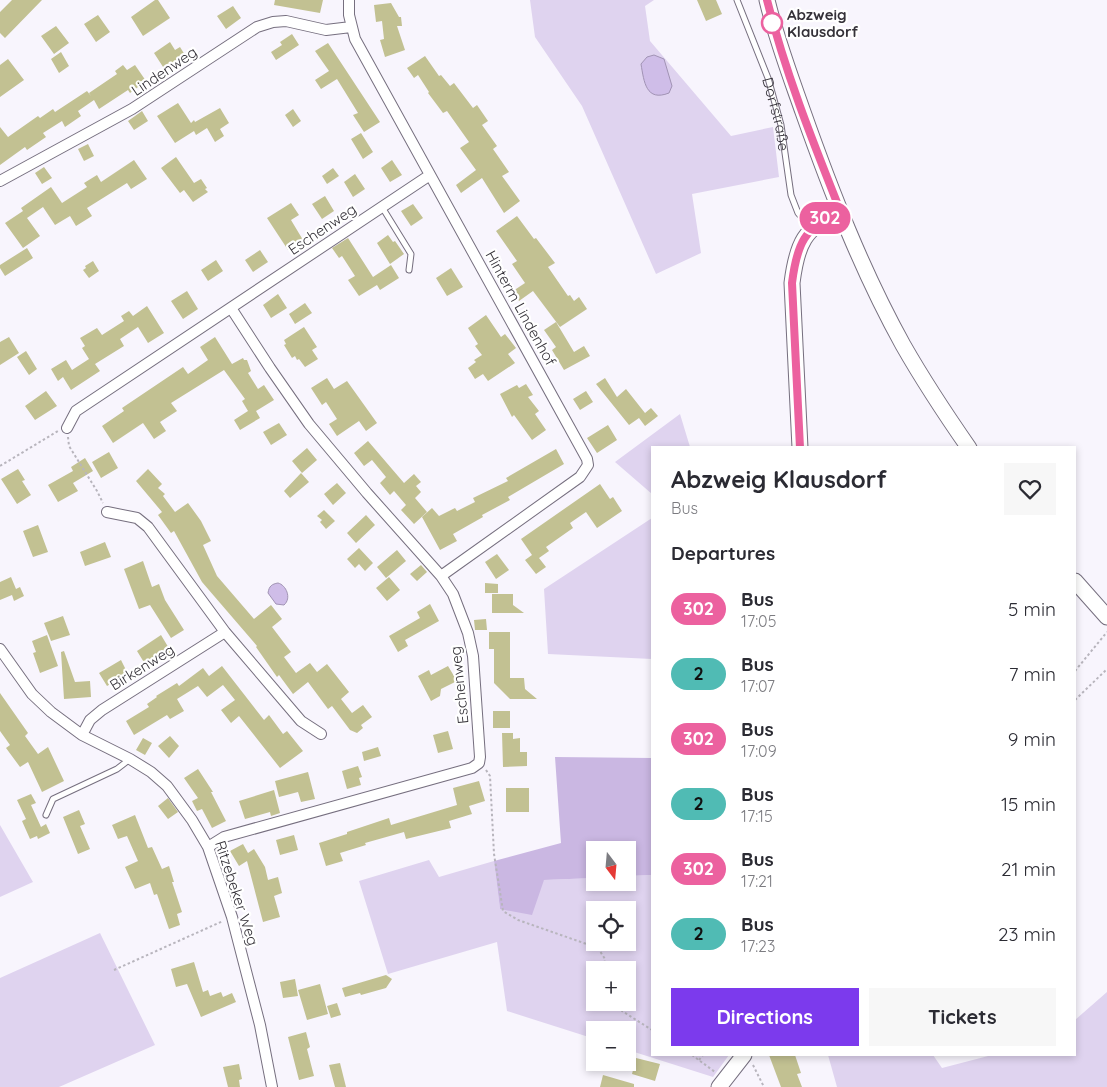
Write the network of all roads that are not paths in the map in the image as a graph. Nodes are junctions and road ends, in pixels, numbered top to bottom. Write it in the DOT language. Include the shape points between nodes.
graph roads {
  1 [pos="350,0"];
  2 [pos="737,0"];
  3 [pos="767,0"];
  4 [pos="351,27"];
  5 [pos="430,175"];
  6 [pos="0,181"];
  7 [pos="382,207"];
  8 [pos="840,210"];
  9 [pos="811,229"];
  10 [pos="409,270"];
  11 [pos="231,308"];
  12 [pos="67,428"];
  13 [pos="800,446"];
  14 [pos="968,446"];
  15 [pos="107,512"];
  16 [pos="440,576"];
  17 [pos="1076,582"];
  18 [pos="1107,617"];
  19 [pos="225,632"];
  20 [pos="0,649"];
  21 [pos="321,734"];
  22 [pos="82,735"];
  23 [pos="130,759"];
  24 [pos="46,815"];
  25 [pos="208,847"];
  26 [pos="748,1058"];
  27 [pos="722,1083"];
  28 [pos="272,1087"];
  1 -- 4 [label="street, Hinterm Lindenhof"];
  2 -- 9 [label="lane, Dorfstraße" via="768,78 781,125 791,195 798,213"];
  3 -- 8 [label="main road" via="792,81"];
  4 -- 5 [label="street, Hinterm Lindenhof"];
  4 -- 6 [label="street, Lindenweg" via="326,30 286,21 257,27 132,109"];
  5 -- 7 [label="street, Eschenweg"];
  5 -- 16 [label="street, Hinterm Lindenhof" via="588,465 580,477"];
  7 -- 10 [label="lane" via="412,254"];
  7 -- 11 [label="street, Eschenweg"];
  8 -- 9 [label="main road"];
  8 -- 14 [label="main road" via="870,280 904,346"];
  9 -- 13 [label="main road" via="795,257 792,283"];
  11 -- 12 [label="street, Eschenweg" via="76,411"];
  11 -- 16 [label="street, Eschenweg" via="309,424"];
  15 -- 19 [label="street" via="138,518 148,527"];
  16 -- 25 [label="street, Eschenweg" via="453,594 474,656 479,763 472,768 224,837"];
  17 -- 18 [label="main road"];
  19 -- 21 [label="street" via="301,721"];
  19 -- 22 [label="street, Birkenweg" via="102,710 90,720"];
  20 -- 22 [label="street, Ritzebeker Weg" via="32,694"];
  22 -- 23 [label="street, Ritzebeker Weg"];
  23 -- 24 [label="lane" via="117,769 54,799"];
  23 -- 25 [label="street, Ritzebeker Weg" via="167,786"];
  25 -- 28 [label="street, Ritzebeker Weg" via="232,917 260,1025"];
  26 -- 27 [label="main road"];
}
